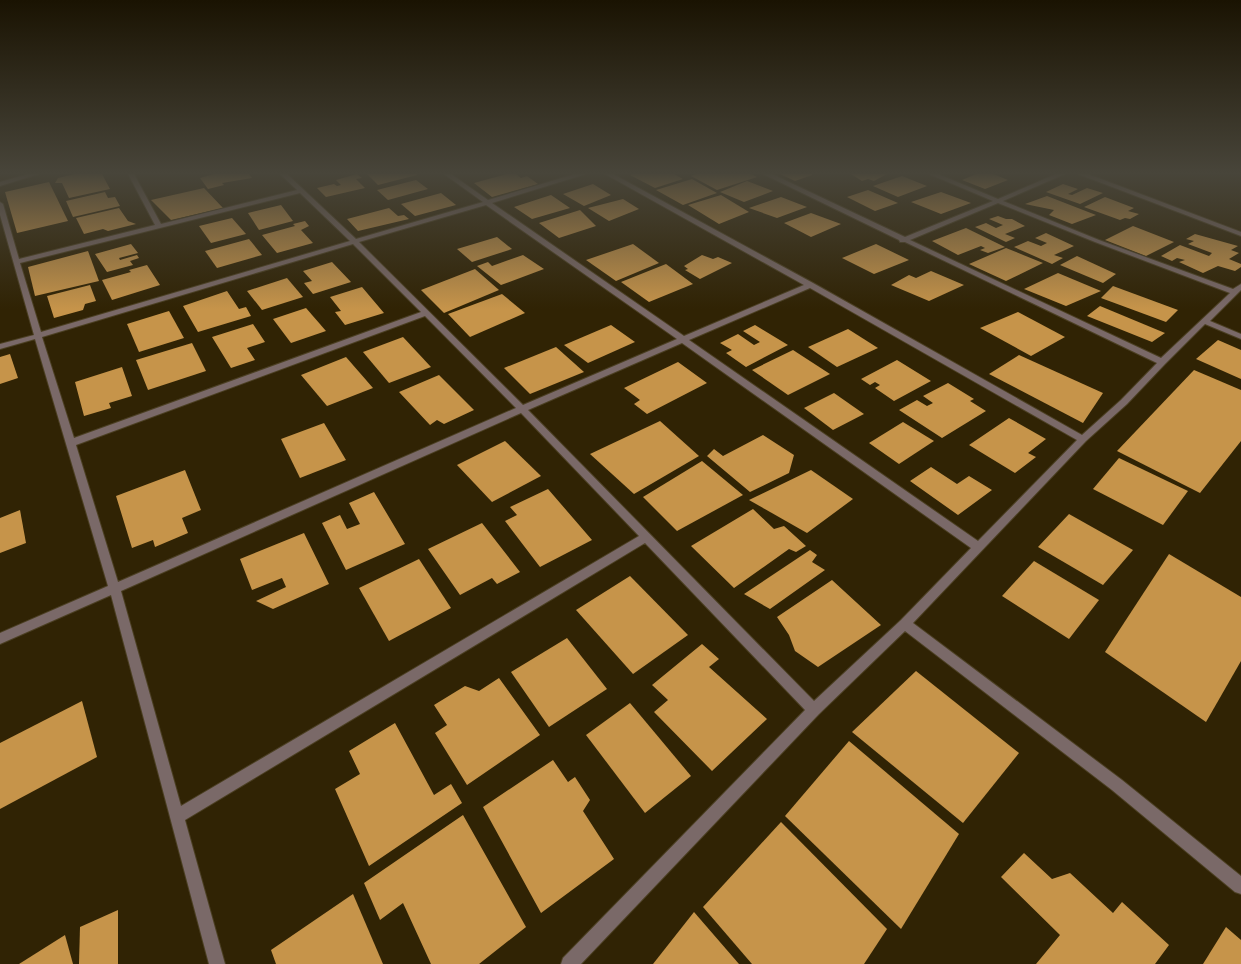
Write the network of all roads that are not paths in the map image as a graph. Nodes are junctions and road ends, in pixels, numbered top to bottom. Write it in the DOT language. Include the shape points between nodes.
graph roads {
  1 [pos="4,219"];
  2 [pos="155,219"];
  3 [pos="187,219"];
  4 [pos="330,219"];
  5 [pos="433,219"];
  6 [pos="511,219"];
  7 [pos="690,219"];
  8 [pos="857,219"];
  9 [pos="952,219"];
  10 [pos="1045,219"];
  11 [pos="1201,219"];
  12 [pos="159,226"];
  13 [pos="1241,234"];
  14 [pos="902,241"];
  15 [pos="355,242"];
  16 [pos="16,262"];
  17 [pos="810,285"];
  18 [pos="1241,286"];
  19 [pos="1234,292"];
  20 [pos="426,313"];
  21 [pos="1204,321"];
  22 [pos="38,336"];
  23 [pos="1241,337"];
  24 [pos="682,340"];
  25 [pos="0,347"];
  26 [pos="1162,362"];
  27 [pos="522,409"];
  28 [pos="1083,439"];
  29 [pos="71,443"];
  30 [pos="646,536"];
  31 [pos="978,547"];
  32 [pos="116,590"];
  33 [pos="905,624"];
  34 [pos="0,639"];
  35 [pos="814,710"];
  36 [pos="178,816"];
  37 [pos="1241,886"];
  38 [pos="217,964"];
  39 [pos="569,964"];
  1 -- 16 [label="street"];
  2 -- 12 [label="street"];
  3 -- 12 [label="street"];
  4 -- 15 [label="street"];
  5 -- 15 [label="street"];
  6 -- 24 [label="street"];
  7 -- 17 [label="street"];
  8 -- 14 [label="street"];
  9 -- 14 [label="street"];
  10 -- 19 [label="street"];
  11 -- 13 [label="street"];
  12 -- 16 [label="street"];
  14 -- 26 [label="street"];
  15 -- 20 [label="street"];
  15 -- 22 [label="street"];
  16 -- 22 [label="street"];
  17 -- 24 [label="street"];
  17 -- 28 [label="street"];
  18 -- 19 [label="street"];
  19 -- 21 [label="street"];
  20 -- 27 [label="street"];
  20 -- 29 [label="street"];
  21 -- 23 [label="street"];
  21 -- 26 [label="street"];
  22 -- 25 [label="street"];
  22 -- 29 [label="street"];
  24 -- 27 [label="street"];
  24 -- 31 [label="street"];
  26 -- 28 [label="street"];
  27 -- 30 [label="street"];
  27 -- 32 [label="street"];
  28 -- 31 [label="street"];
  29 -- 32 [label="street"];
  30 -- 35 [label="street"];
  30 -- 36 [label="street"];
  31 -- 33 [label="street"];
  32 -- 34 [label="street"];
  32 -- 36 [label="street"];
  33 -- 35 [label="street"];
  33 -- 37 [label="street" via="1116,785"];
  35 -- 39 [label="street"];
  36 -- 38 [label="street"];
}
